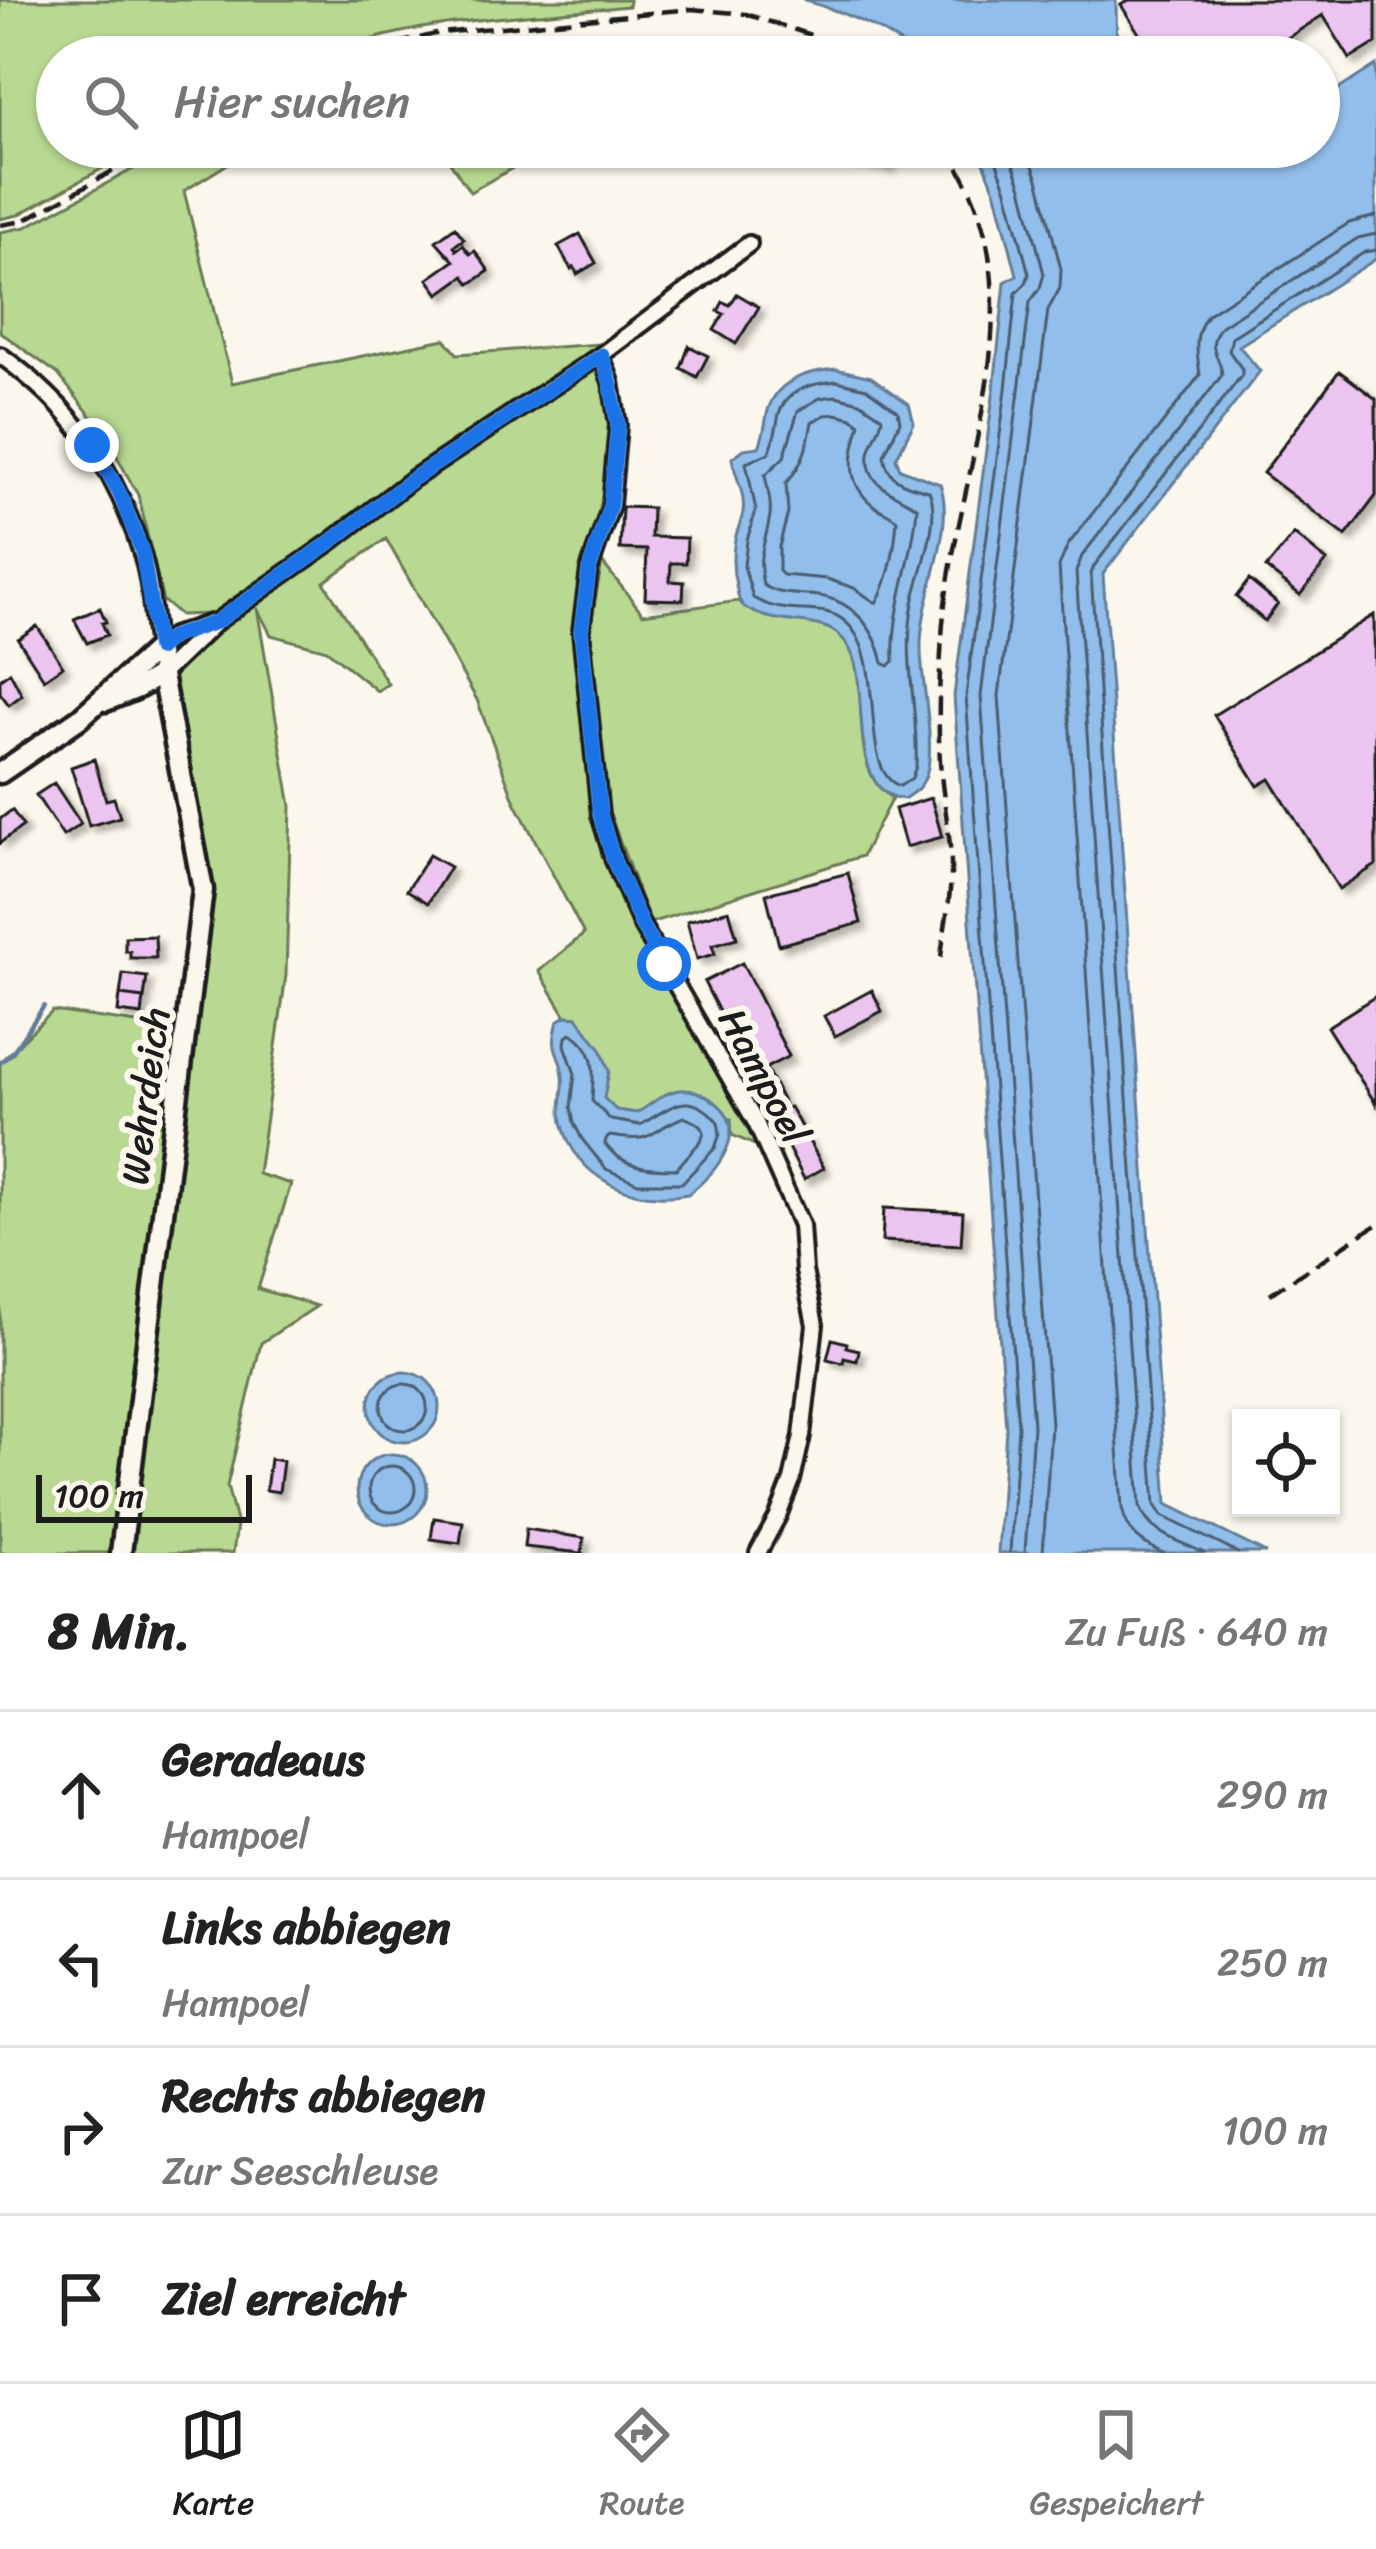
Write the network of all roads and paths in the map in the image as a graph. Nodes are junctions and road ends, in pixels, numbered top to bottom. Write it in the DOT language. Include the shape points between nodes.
graph roads {
  1 [pos="748,244"];
  2 [pos="602,355"];
  3 [pos="0,356"];
  4 [pos="216,622"];
  5 [pos="158,649"];
  6 [pos="162,674"];
  7 [pos="96,705"];
  8 [pos="0,773"];
  9 [pos="121,1553"];
  10 [pos="758,1553"];
  1 -- 2 [label="street"];
  2 -- 4 [label="street"];
  2 -- 10 [label="street, Hampoel" via="618,425 610,505 581,631 600,814 642,926 756,1123 801,1225 815,1325 802,1436"];
  3 -- 5 [label="street" via="58,403 119,492 142,551"];
  4 -- 5 [label="street"];
  4 -- 6 [label="street"];
  5 -- 6 [label="street, Wehrdeich"];
  5 -- 7 [label="street"];
  6 -- 7 [label="street"];
  6 -- 9 [label="street, Wehrdeich" via="203,890"];
  7 -- 8 [label="street"];
}
